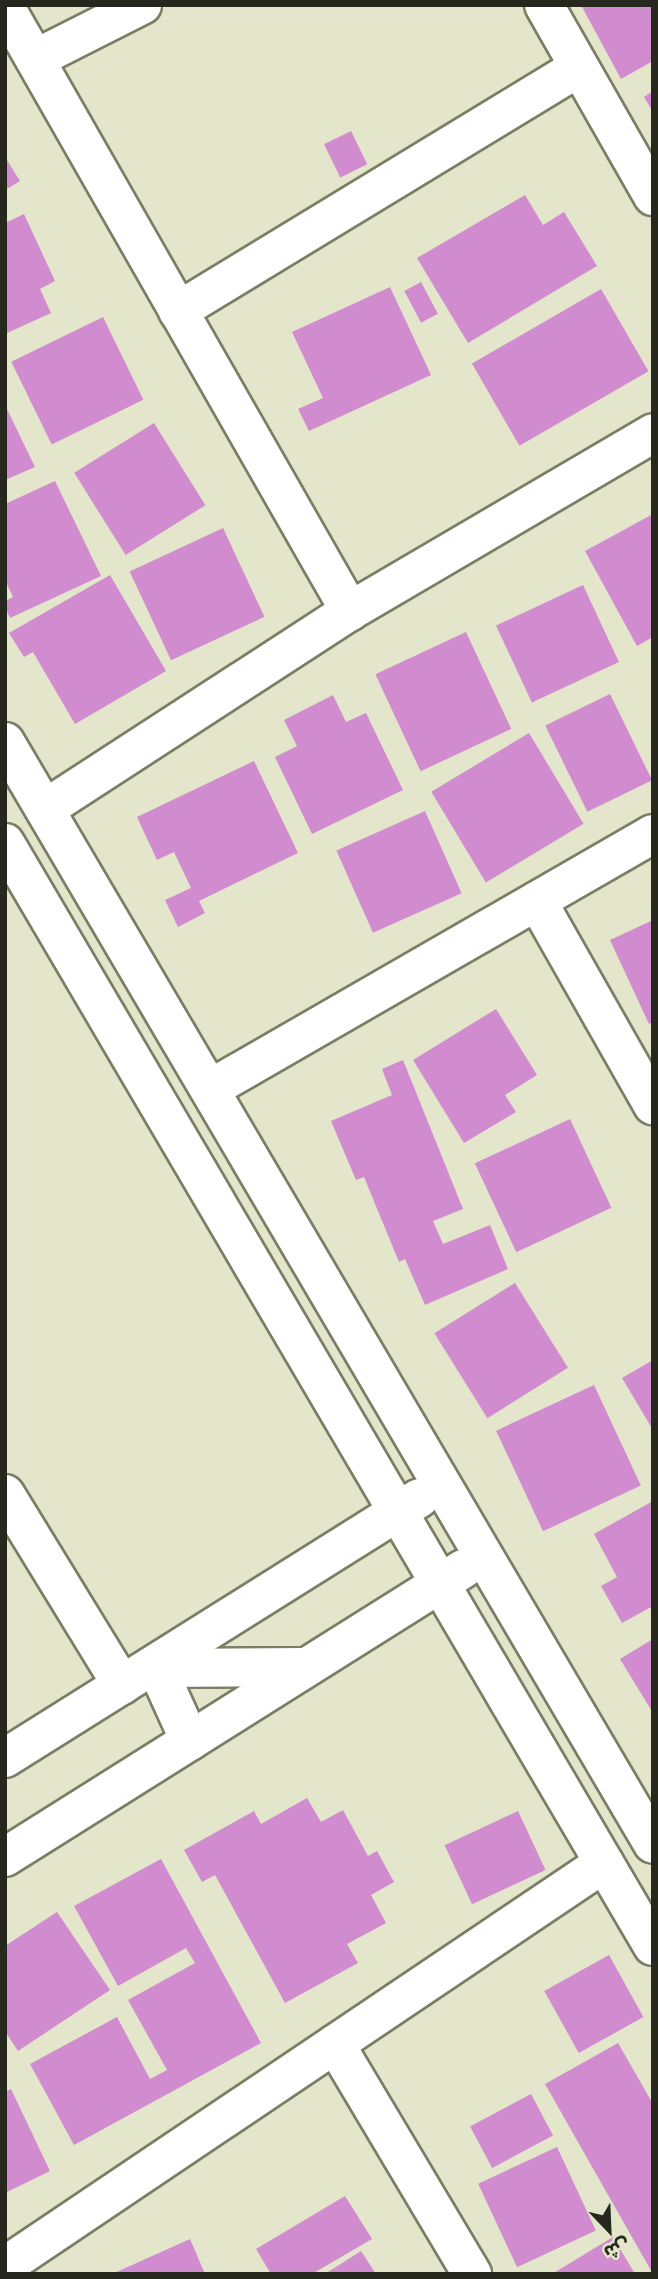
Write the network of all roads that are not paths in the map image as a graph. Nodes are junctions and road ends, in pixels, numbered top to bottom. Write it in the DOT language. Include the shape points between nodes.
graph roads {
  1 [pos="142,5"];
  2 [pos="544,5"];
  3 [pos="5,7"];
  4 [pos="35,58"];
  5 [pos="579,66"];
  6 [pos="653,195"];
  7 [pos="178,311"];
  8 [pos="653,433"];
  9 [pos="350,611"];
  10 [pos="5,742"];
  11 [pos="45,809"];
  12 [pos="653,834"];
  13 [pos="5,843"];
  14 [pos="537,901"];
  15 [pos="210,1090"];
  16 [pos="653,1105"];
  17 [pos="442,1484"];
  18 [pos="5,1494"];
  19 [pos="397,1511"];
  20 [pos="484,1557"];
  21 [pos="440,1583"];
  22 [pos="306,1667"];
  23 [pos="122,1685"];
  24 [pos="190,1741"];
  25 [pos="5,1758"];
  26 [pos="653,1844"];
  27 [pos="5,1857"];
  28 [pos="604,1863"];
  29 [pos="653,1946"];
  30 [pos="335,2044"];
  31 [pos="5,2266"];
  32 [pos="471,2274"];
  1 -- 4 [label="street"];
  2 -- 5 [label="street"];
  3 -- 4 [label="street"];
  4 -- 7 [label="street"];
  5 -- 6 [label="street"];
  5 -- 7 [label="street"];
  7 -- 9 [label="street"];
  8 -- 9 [label="street"];
  9 -- 11 [label="street"];
  10 -- 11 [label="street"];
  11 -- 15 [label="street"];
  12 -- 14 [label="street"];
  13 -- 19 [label="street"];
  14 -- 15 [label="street"];
  14 -- 16 [label="street"];
  15 -- 17 [label="street"];
  17 -- 19 [label="street"];
  17 -- 20 [label="street"];
  18 -- 23 [label="street"];
  19 -- 21 [label="street"];
  19 -- 23 [label="street"];
  20 -- 21 [label="street"];
  20 -- 26 [label="street"];
  21 -- 22 [label="street"];
  21 -- 28 [label="street"];
  22 -- 24 [label="street"];
  22 -- 24 [label="street" via="157,1668"];
  23 -- 25 [label="street"];
  24 -- 27 [label="street"];
  28 -- 29 [label="street"];
  28 -- 30 [label="street"];
  30 -- 31 [label="street"];
  30 -- 32 [label="street"];
}
